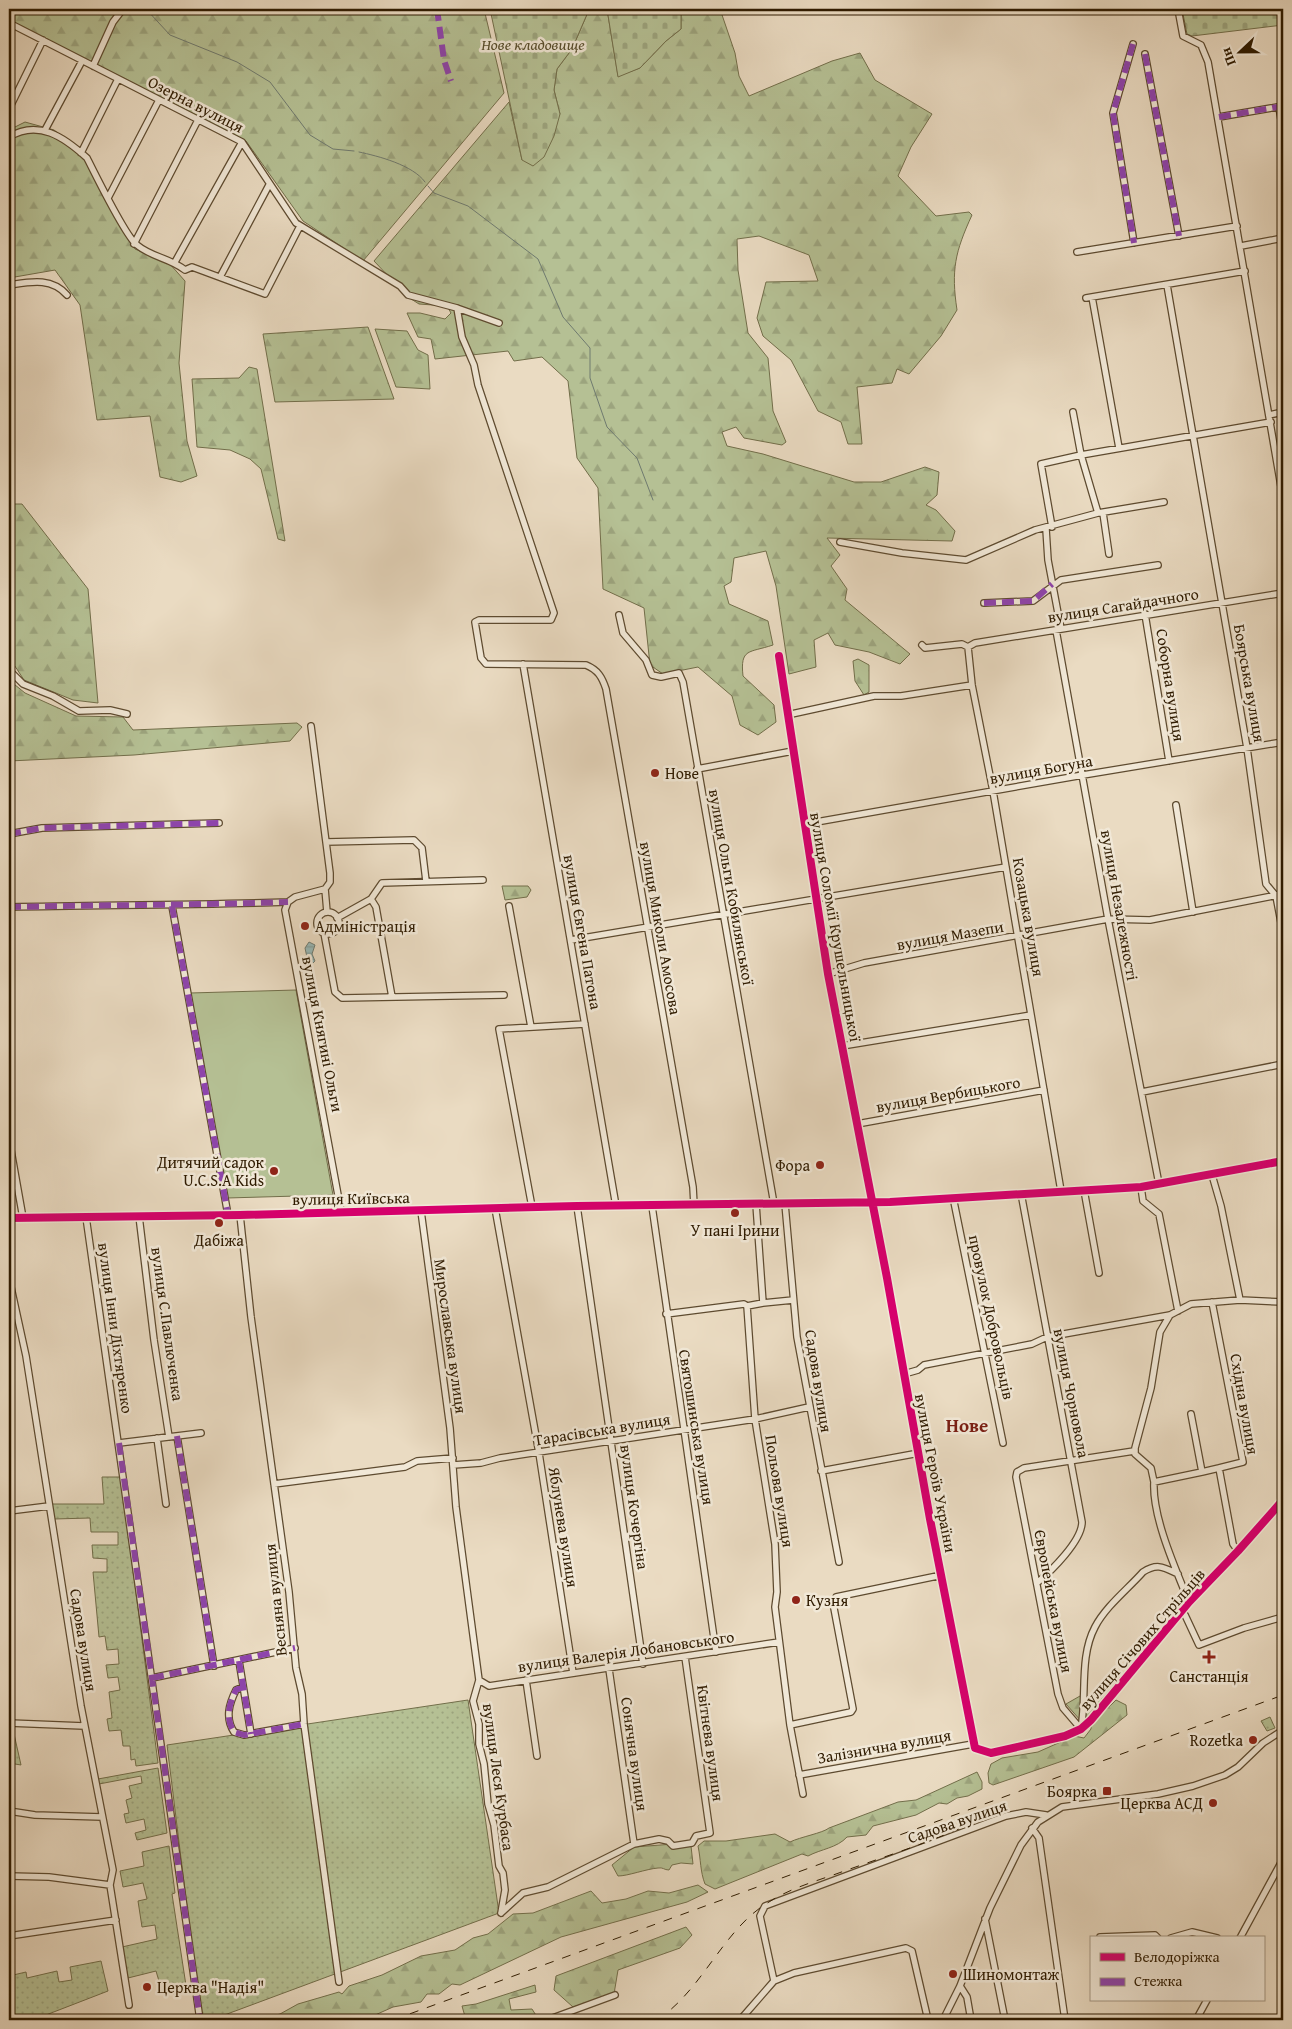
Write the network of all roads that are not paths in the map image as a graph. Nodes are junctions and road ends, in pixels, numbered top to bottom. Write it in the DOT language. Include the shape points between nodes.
graph roads {
  1 [pos="123,9"];
  2 [pos="1178,9"];
  3 [pos="9,23"];
  4 [pos="43,40"];
  5 [pos="1134,44"];
  6 [pos="1145,54"];
  7 [pos="82,61"];
  8 [pos="93,66"];
  9 [pos="118,79"];
  10 [pos="159,100"];
  11 [pos="1281,107"];
  12 [pos="9,109"];
  13 [pos="1219,117"];
  14 [pos="198,120"];
  15 [pos="45,130"];
  16 [pos="1283,132"];
  17 [pos="9,137"];
  18 [pos="242,142"];
  19 [pos="81,153"];
  20 [pos="269,185"];
  21 [pos="108,198"];
  22 [pos="300,226"];
  23 [pos="1237,226"];
  24 [pos="1179,236"];
  25 [pos="1283,238"];
  26 [pos="1134,243"];
  27 [pos="134,244"];
  28 [pos="1241,246"];
  29 [pos="1077,252"];
  30 [pos="175,262"];
  31 [pos="1245,271"];
  32 [pos="220,277"];
  33 [pos="9,285"];
  34 [pos="1167,285"];
  35 [pos="67,295"];
  36 [pos="457,308"];
  37 [pos="499,323"];
  38 [pos="1073,412"];
  39 [pos="1283,412"];
  40 [pos="1269,415"];
  41 [pos="1271,422"];
  42 [pos="1194,434"];
  43 [pos="1119,448"];
  44 [pos="1080,455"];
  45 [pos="1283,498"];
  46 [pos="1164,502"];
  47 [pos="1101,513"];
  48 [pos="1049,528"];
  49 [pos="840,542"];
  50 [pos="1109,554"];
  51 [pos="1158,565"];
  52 [pos="1052,584"];
  53 [pos="1283,593"];
  54 [pos="1222,602"];
  55 [pos="984,603"];
  56 [pos="1145,614"];
  57 [pos="619,615"];
  58 [pos="1059,630"];
  59 [pos="922,645"];
  60 [pos="968,647"];
  61 [pos="779,656"];
  62 [pos="523,664"];
  63 [pos="9,670"];
  64 [pos="972,685"];
  65 [pos="127,714"];
  66 [pos="787,715"];
  67 [pos="311,726"];
  68 [pos="1283,742"];
  69 [pos="1247,748"];
  70 [pos="793,751"];
  71 [pos="1169,761"];
  72 [pos="697,769"];
  73 [pos="1083,775"];
  74 [pos="993,791"];
  75 [pos="1176,805"];
  76 [pos="219,824"];
  77 [pos="805,824"];
  78 [pos="9,834"];
  79 [pos="326,842"];
  80 [pos="1006,867"];
  81 [pos="483,880"];
  82 [pos="426,882"];
  83 [pos="325,889"];
  84 [pos="1283,894"];
  85 [pos="1276,896"];
  86 [pos="815,898"];
  87 [pos="371,899"];
  88 [pos="288,902"];
  89 [pos="172,906"];
  90 [pos="509,906"];
  91 [pos="9,907"];
  92 [pos="327,912"];
  93 [pos="1193,912"];
  94 [pos="724,914"];
  95 [pos="337,918"];
  96 [pos="1108,919"];
  97 [pos="647,928"];
  98 [pos="324,933"];
  99 [pos="1283,934"];
  100 [pos="1019,937"];
  101 [pos="571,940"];
  102 [pos="828,974"];
  103 [pos="504,995"];
  104 [pos="392,998"];
  105 [pos="1031,1015"];
  106 [pos="585,1024"];
  107 [pos="531,1027"];
  108 [pos="842,1046"];
  109 [pos="1283,1064"];
  110 [pos="1044,1090"];
  111 [pos="1142,1092"];
  112 [pos="856,1124"];
  113 [pos="9,1139"];
  114 [pos="1283,1161"];
  115 [pos="1212,1175"];
  116 [pos="1159,1184"];
  117 [pos="1140,1187"];
  118 [pos="1084,1190"];
  119 [pos="1061,1191"];
  120 [pos="1022,1193"];
  121 [pos="953,1197"];
  122 [pos="871,1203"];
  123 [pos="756,1204"];
  124 [pos="774,1204"];
  125 [pos="785,1204"];
  126 [pos="694,1205"];
  127 [pos="577,1206"];
  128 [pos="616,1206"];
  129 [pos="652,1206"];
  130 [pos="532,1207"];
  131 [pos="495,1208"];
  132 [pos="341,1211"];
  133 [pos="421,1211"];
  134 [pos="228,1215"];
  135 [pos="240,1215"];
  136 [pos="139,1216"];
  137 [pos="86,1217"];
  138 [pos="9,1218"];
  139 [pos="23,1218"];
  140 [pos="1099,1273"];
  141 [pos="9,1278"];
  142 [pos="793,1300"];
  143 [pos="1240,1300"];
  144 [pos="1212,1302"];
  145 [pos="1283,1302"];
  146 [pos="763,1303"];
  147 [pos="747,1306"];
  148 [pos="1178,1311"];
  149 [pos="666,1314"];
  150 [pos="1170,1315"];
  151 [pos="1047,1337"];
  152 [pos="986,1353"];
  153 [pos="904,1374"];
  154 [pos="809,1407"];
  155 [pos="1191,1414"];
  156 [pos="755,1419"];
  157 [pos="683,1430"];
  158 [pos="201,1433"];
  159 [pos="169,1436"];
  160 [pos="177,1436"];
  161 [pos="157,1438"];
  162 [pos="611,1440"];
  163 [pos="119,1443"];
  164 [pos="1003,1443"];
  165 [pos="1134,1451"];
  166 [pos="539,1453"];
  167 [pos="919,1453"];
  168 [pos="1071,1460"];
  169 [pos="453,1462"];
  170 [pos="1219,1468"];
  171 [pos="821,1471"];
  172 [pos="1202,1472"];
  173 [pos="1154,1482"];
  174 [pos="274,1484"];
  175 [pos="1283,1500"];
  176 [pos="166,1504"];
  177 [pos="49,1506"];
  178 [pos="1278,1508"];
  179 [pos="9,1510"];
  180 [pos="1283,1517"];
  181 [pos="1238,1551"];
  182 [pos="838,1562"];
  183 [pos="942,1574"];
  184 [pos="1178,1574"];
  185 [pos="1037,1583"];
  186 [pos="1189,1602"];
  187 [pos="1185,1615"];
  188 [pos="1283,1617"];
  189 [pos="779,1642"];
  190 [pos="295,1648"];
  191 [pos="716,1652"];
  192 [pos="685,1657"];
  193 [pos="239,1661"];
  194 [pos="643,1664"];
  195 [pos="214,1666"];
  196 [pos="609,1669"];
  197 [pos="573,1673"];
  198 [pos="152,1678"];
  199 [pos="479,1680"];
  200 [pos="526,1680"];
  201 [pos="244,1687"];
  202 [pos="9,1723"];
  203 [pos="304,1724"];
  204 [pos="790,1724"];
  205 [pos="84,1726"];
  206 [pos="1081,1729"];
  207 [pos="1283,1730"];
  208 [pos="251,1734"];
  209 [pos="974,1746"];
  210 [pos="537,1756"];
  211 [pos="799,1775"];
  212 [pos="803,1794"];
  213 [pos="9,1811"];
  214 [pos="1046,1815"];
  215 [pos="102,1817"];
  216 [pos="1032,1828"];
  217 [pos="634,1844"];
  218 [pos="1283,1859"];
  219 [pos="9,1876"];
  220 [pos="110,1885"];
  221 [pos="116,1920"];
  222 [pos="985,1920"];
  223 [pos="9,1936"];
  224 [pos="1128,1936"];
  225 [pos="1156,1936"];
  226 [pos="1178,1936"];
  227 [pos="1209,1936"];
  228 [pos="1241,1936"];
  229 [pos="774,1981"];
  230 [pos="339,1982"];
  231 [pos="960,1986"];
  232 [pos="615,1995"];
  233 [pos="1206,2002"];
  234 [pos="129,2006"];
  235 [pos="946,2019"];
  236 [pos="200,2020"];
  237 [pos="547,2020"];
  238 [pos="740,2020"];
  239 [pos="928,2020"];
  240 [pos="971,2020"];
  241 [pos="1005,2020"];
  242 [pos="1065,2020"];
  243 [pos="1196,2020"];
  1 -- 8 [label="street" via="113,22"];
  2 -- 13 [label="street" via="1183,36 1201,44 1205,51"];
  3 -- 4 [label="street, Озерна вулиця"];
  4 -- 7 [label="street, Озерна вулиця"];
  4 -- 12 [label="street"];
  5 -- 26 [label="street" via="1113,113"];
  6 -- 24 [label="street"];
  7 -- 8 [label="street, Озерна вулиця"];
  7 -- 15 [label="street"];
  8 -- 9 [label="street, Озерна вулиця"];
  9 -- 10 [label="street, Озерна вулиця"];
  9 -- 19 [label="street"];
  10 -- 14 [label="street, Озерна вулиця"];
  10 -- 21 [label="street"];
  11 -- 13 [label="street"];
  11 -- 16 [label="street"];
  13 -- 23 [label="street"];
  14 -- 18 [label="street, Озерна вулиця"];
  14 -- 27 [label="street"];
  15 -- 17 [label="street" via="28,128"];
  15 -- 19 [label="street"];
  18 -- 20 [label="street, Озерна вулиця"];
  18 -- 30 [label="street"];
  19 -- 21 [label="street"];
  20 -- 22 [label="street, Озерна вулиця"];
  20 -- 32 [label="street"];
  21 -- 27 [label="street"];
  22 -- 32 [label="street" via="265,294"];
  22 -- 36 [label="street, Озерна вулиця" via="400,286 408,295"];
  23 -- 24 [label="street"];
  23 -- 28 [label="street"];
  24 -- 26 [label="street"];
  25 -- 28 [label="street"];
  26 -- 29 [label="street"];
  27 -- 30 [label="street"];
  28 -- 31 [label="street"];
  30 -- 32 [label="street" via="185,270 192,267"];
  31 -- 34 [label="street"];
  31 -- 40 [label="street"];
  33 -- 35 [label="street" via="41,281 60,287"];
  34 -- 42 [label="street, Боярська вулиця"];
  34 -- 43 [label="street" via="1089,297"];
  36 -- 37 [label="street, Озерна вулиця"];
  36 -- 62 [label="street" via="462,337 474,365 554,613 551,620 479,620 475,622 476,636 481,658 486,664"];
  38 -- 44 [label="street"];
  39 -- 40 [label="street"];
  40 -- 41 [label="street"];
  41 -- 42 [label="street"];
  41 -- 45 [label="street"];
  42 -- 43 [label="street"];
  42 -- 54 [label="street, Боярська вулиця"];
  43 -- 44 [label="street"];
  44 -- 47 [label="street"];
  44 -- 48 [label="street, вулиця Незалежності" via="1040,464"];
  46 -- 47 [label="street"];
  47 -- 48 [label="street"];
  47 -- 50 [label="street"];
  48 -- 49 [label="street" via="1035,530 966,560"];
  48 -- 52 [label="street, вулиця Незалежності" via="1048,560"];
  51 -- 52 [label="street"];
  52 -- 55 [label="street" via="1033,601"];
  52 -- 58 [label="street, вулиця Незалежності"];
  53 -- 54 [label="street, вулиця Сагайдачного"];
  54 -- 56 [label="street, вулиця Сагайдачного"];
  54 -- 69 [label="street, Боярська вулиця"];
  56 -- 58 [label="street, вулиця Сагайдачного"];
  56 -- 71 [label="street, Соборна вулиця"];
  57 -- 72 [label="street, вулиця Ольги Кобилянської" via="622,633 646,660 652,675 661,677 679,673"];
  58 -- 60 [label="street, вулиця Сагайдачного" via="975,643"];
  58 -- 73 [label="street, вулиця Незалежності"];
  59 -- 60 [label="street, вулиця Сагайдачного" via="925,648 962,644"];
  60 -- 64 [label="street, Козацька вулиця"];
  61 -- 66 [label="street, вулиця Соломії Крушельницької"];
  62 -- 97 [label="street, вулиця Миколи Амосова" via="586,665 595,668 602,677"];
  62 -- 101 [label="street, вулиця Євгена Патона"];
  63 -- 65 [label="street" via="23,684 54,696 79,711 110,710"];
  64 -- 66 [label="street" via="901,696 874,696"];
  64 -- 74 [label="street, Козацька вулиця"];
  66 -- 70 [label="street, вулиця Соломії Крушельницької"];
  67 -- 79 [label="street"];
  68 -- 69 [label="street, вулиця Богуна"];
  69 -- 71 [label="street, вулиця Богуна"];
  69 -- 85 [label="street, Боярська вулиця" via="1266,884"];
  70 -- 72 [label="street"];
  70 -- 77 [label="street, вулиця Соломії Крушельницької"];
  71 -- 73 [label="street, вулиця Богуна"];
  72 -- 94 [label="street, вулиця Ольги Кобилянської"];
  73 -- 74 [label="street, вулиця Богуна"];
  73 -- 96 [label="street, вулиця Незалежності"];
  74 -- 77 [label="street, вулиця Богуна"];
  74 -- 80 [label="street, Козацька вулиця"];
  75 -- 93 [label="street"];
  76 -- 78 [label="street" via="42,828"];
  77 -- 86 [label="street, вулиця Соломії Крушельницької"];
  79 -- 82 [label="street" via="414,840 422,848"];
  79 -- 83 [label="street" via="330,882"];
  80 -- 86 [label="street"];
  80 -- 100 [label="street, Козацька вулиця"];
  81 -- 82 [label="street"];
  82 -- 87 [label="street" via="382,883"];
  83 -- 88 [label="street"];
  83 -- 92 [label="street"];
  84 -- 85 [label="street, вулиця Мазепи"];
  85 -- 93 [label="street, вулиця Мазепи"];
  85 -- 99 [label="street, Боярська вулиця"];
  86 -- 94 [label="street"];
  86 -- 102 [label="street, вулиця Соломії Крушельницької"];
  87 -- 95 [label="street"];
  87 -- 104 [label="street" via="376,907"];
  88 -- 89 [label="street"];
  88 -- 132 [label="street, вулиця Княгині Ольги" via="286,910"];
  89 -- 91 [label="street"];
  89 -- 134 [label="street"];
  90 -- 107 [label="street"];
  92 -- 95 [label="street"];
  92 -- 98 [label="street" via="317,922"];
  93 -- 96 [label="street, вулиця Мазепи" via="1150,920"];
  94 -- 97 [label="street"];
  94 -- 124 [label="street, вулиця Ольги Кобилянської"];
  95 -- 98 [label="street" via="336,929 332,933"];
  96 -- 100 [label="street, вулиця Мазепи"];
  96 -- 111 [label="street, вулиця Незалежності"];
  97 -- 101 [label="street"];
  97 -- 126 [label="street, вулиця Миколи Амосова"];
  98 -- 104 [label="street" via="338,996 344,999"];
  100 -- 102 [label="street, вулиця Мазепи" via="864,963"];
  100 -- 105 [label="street, Козацька вулиця"];
  101 -- 106 [label="street, вулиця Євгена Патона"];
  102 -- 108 [label="street, вулиця Соломії Крушельницької"];
  103 -- 104 [label="street"];
  105 -- 108 [label="street"];
  105 -- 110 [label="street, Козацька вулиця"];
  106 -- 107 [label="street"];
  106 -- 128 [label="street, вулиця Євгена Патона"];
  107 -- 130 [label="street" via="499,1029"];
  108 -- 112 [label="street, вулиця Соломії Крушельницької"];
  109 -- 111 [label="street"];
  110 -- 112 [label="street, вулиця Вербицького"];
  110 -- 119 [label="street, Козацька вулиця"];
  111 -- 116 [label="street, вулиця Незалежності"];
  112 -- 122 [label="street, вулиця Соломії Крушельницької"];
  113 -- 139 [label="street"];
  114 -- 115 [label="street"];
  115 -- 116 [label="street"];
  115 -- 143 [label="street"];
  116 -- 117 [label="street, вулиця Київська"];
  117 -- 118 [label="street, вулиця Київська"];
  117 -- 148 [label="street" via="1143,1201 1159,1214"];
  118 -- 119 [label="street, вулиця Київська"];
  118 -- 140 [label="street"];
  119 -- 120 [label="street, вулиця Київська"];
  120 -- 121 [label="street, вулиця Київська"];
  120 -- 151 [label="street, вулиця Чорновола"];
  121 -- 122 [label="street, вулиця Київська"];
  121 -- 152 [label="street, провулок Добровольців"];
  122 -- 125 [label="street, вулиця Київська"];
  122 -- 153 [label="street, вулиця Героїв України"];
  123 -- 124 [label="street, вулиця Київська"];
  123 -- 126 [label="street, вулиця Київська"];
  123 -- 146 [label="street"];
  124 -- 125 [label="street, вулиця Київська"];
  125 -- 142 [label="street, Садова вулиця"];
  126 -- 129 [label="street, вулиця Київська"];
  127 -- 128 [label="street, вулиця Київська"];
  127 -- 130 [label="street, вулиця Київська"];
  127 -- 162 [label="street, вулиця Кочергіна"];
  128 -- 129 [label="street, вулиця Київська"];
  129 -- 149 [label="street, Святошинська вулиця"];
  130 -- 131 [label="street, вулиця Київська"];
  131 -- 133 [label="street, вулиця Київська"];
  131 -- 166 [label="street, Яблунева вулиця"];
  132 -- 133 [label="street, вулиця Київська"];
  132 -- 135 [label="street, вулиця Київська"];
  133 -- 169 [label="street, Мирославська вулиця"];
  134 -- 135 [label="street, вулиця Київська"];
  134 -- 136 [label="street, вулиця Київська"];
  135 -- 174 [label="street, Весняна вулиця"];
  136 -- 137 [label="street, вулиця Київська"];
  136 -- 159 [label="street, вулиця С.Павлюченка"];
  137 -- 139 [label="street, вулиця Київська"];
  137 -- 163 [label="street, вулиця Інни Діхтяренко"];
  138 -- 139 [label="street, вулиця Київська"];
  141 -- 177 [label="street, Садова вулиця" via="26,1356"];
  142 -- 146 [label="street"];
  142 -- 154 [label="street, Садова вулиця"];
  143 -- 144 [label="street"];
  143 -- 145 [label="street"];
  144 -- 148 [label="street" via="1191,1304"];
  144 -- 170 [label="street, Східна вулиця" via="1243,1462"];
  146 -- 147 [label="street"];
  147 -- 149 [label="street"];
  147 -- 156 [label="street, Польова вулиця"];
  148 -- 150 [label="street"];
  149 -- 157 [label="street, Святошинська вулиця"];
  150 -- 151 [label="street"];
  150 -- 165 [label="street" via="1160,1332 1151,1388"];
  151 -- 152 [label="street" via="1032,1344"];
  151 -- 168 [label="street, вулиця Чорновола"];
  152 -- 153 [label="street" via="924,1365"];
  152 -- 164 [label="street, провулок Добровольців"];
  153 -- 167 [label="street, вулиця Героїв України"];
  154 -- 156 [label="street, Тарасівська вулиця"];
  154 -- 171 [label="street, Садова вулиця"];
  155 -- 172 [label="street"];
  156 -- 157 [label="street, Тарасівська вулиця"];
  156 -- 189 [label="street, Польова вулиця" via="775,1544 774,1607"];
  157 -- 162 [label="street, Тарасівська вулиця"];
  157 -- 191 [label="street, Святошинська вулиця"];
  158 -- 160 [label="street"];
  159 -- 160 [label="street"];
  159 -- 161 [label="street"];
  160 -- 195 [label="street"];
  161 -- 163 [label="street"];
  161 -- 176 [label="street"];
  162 -- 166 [label="street, Тарасівська вулиця"];
  162 -- 194 [label="street, вулиця Кочергіна"];
  163 -- 198 [label="street, вулиця Інни Діхтяренко"];
  165 -- 168 [label="street"];
  165 -- 173 [label="street" via="1151,1468"];
  166 -- 169 [label="street, Тарасівська вулиця" via="481,1463"];
  166 -- 197 [label="street, Яблунева вулиця"];
  167 -- 171 [label="street"];
  167 -- 183 [label="street, вулиця Героїв України"];
  168 -- 185 [label="street, вулиця Чорновола" via="1082,1529 1048,1574"];
  168 -- 185 [label="street, Європейська вулиця" via="1016,1472"];
  169 -- 174 [label="street, Тарасівська вулиця" via="417,1460 405,1467"];
  169 -- 199 [label="street, вулиця Леся Курбаса"];
  170 -- 172 [label="street"];
  170 -- 181 [label="street" via="1233,1544"];
  171 -- 182 [label="street, Садова вулиця"];
  172 -- 173 [label="street"];
  173 -- 184 [label="street" via="1162,1526"];
  174 -- 190 [label="street, Весняна вулиця"];
  175 -- 178 [label="street, вулиця Січових Стрільців"];
  177 -- 179 [label="street"];
  177 -- 205 [label="street, Садова вулиця"];
  178 -- 180 [label="street"];
  178 -- 181 [label="street, вулиця Січових Стрільців"];
  181 -- 186 [label="street, вулиця Січових Стрільців"];
  183 -- 204 [label="street" via="836,1597 833,1603 853,1709"];
  183 -- 209 [label="street, вулиця Героїв України"];
  184 -- 186 [label="street"];
  184 -- 206 [label="street" via="1159,1565 1151,1567 1099,1620 1090,1638 1085,1666"];
  185 -- 206 [label="street, Європейська вулиця" via="1060,1700"];
  186 -- 206 [label="street, вулиця Січових Стрільців"];
  187 -- 188 [label="street" via="1199,1645"];
  189 -- 191 [label="street, вулиця Валерія Лобановського"];
  189 -- 204 [label="street, Польова вулиця"];
  190 -- 193 [label="street"];
  190 -- 203 [label="street, Весняна вулиця"];
  191 -- 192 [label="street, вулиця Валерія Лобановського"];
  192 -- 194 [label="street, вулиця Валерія Лобановського"];
  192 -- 217 [label="street, Квітнева вулиця" via="710,1833 696,1836 692,1843 673,1846 659,1839"];
  193 -- 195 [label="street"];
  193 -- 201 [label="street"];
  194 -- 196 [label="street, вулиця Валерія Лобановського"];
  195 -- 198 [label="street"];
  196 -- 197 [label="street, вулиця Валерія Лобановського"];
  196 -- 217 [label="street, Сонячна вулиця"];
  197 -- 200 [label="street, вулиця Валерія Лобановського"];
  198 -- 236 [label="street, вулиця Інни Діхтяренко"];
  199 -- 200 [label="street, вулиця Валерія Лобановського" via="489,1686"];
  199 -- 217 [label="street, вулиця Леся Курбаса" via="473,1701 498,1866 504,1873 501,1913 523,1893 548,1887"];
  200 -- 210 [label="street"];
  201 -- 208 [label="street"];
  201 -- 208 [label="street" via="236,1690 229,1703 229,1724 234,1732"];
  202 -- 205 [label="street"];
  203 -- 208 [label="street"];
  203 -- 230 [label="street, Весняна вулиця"];
  204 -- 211 [label="street, Польова вулиця"];
  205 -- 215 [label="street, Садова вулиця"];
  206 -- 209 [label="street, Залізнична вулиця" via="991,1754"];
  207 -- 214 [label="street, Садова вулиця" via="1225,1775 1158,1794 1062,1807"];
  209 -- 211 [label="street, Залізнична вулиця"];
  211 -- 212 [label="street, Польова вулиця"];
  213 -- 215 [label="street"];
  214 -- 216 [label="street"];
  214 -- 229 [label="street, Садова вулиця" via="1026,1812 1006,1816 765,1906 760,1916"];
  215 -- 220 [label="street, Садова вулиця" via="113,1870"];
  216 -- 222 [label="street"];
  216 -- 242 [label="street" via="1039,1838"];
  218 -- 228 [label="street"];
  219 -- 220 [label="street"];
  220 -- 221 [label="street, Садова вулиця"];
  221 -- 223 [label="street"];
  221 -- 234 [label="street, Садова вулиця"];
  222 -- 231 [label="street"];
  222 -- 241 [label="street"];
  224 -- 225 [label="street"];
  226 -- 227 [label="street" via="1192,1932"];
  229 -- 238 [label="street"];
  229 -- 239 [label="street" via="794,1973 906,1948 912,1951"];
  231 -- 235 [label="street"];
  231 -- 240 [label="street" via="967,1997"];
  232 -- 237 [label="street"];
  233 -- 243 [label="street"];
}
